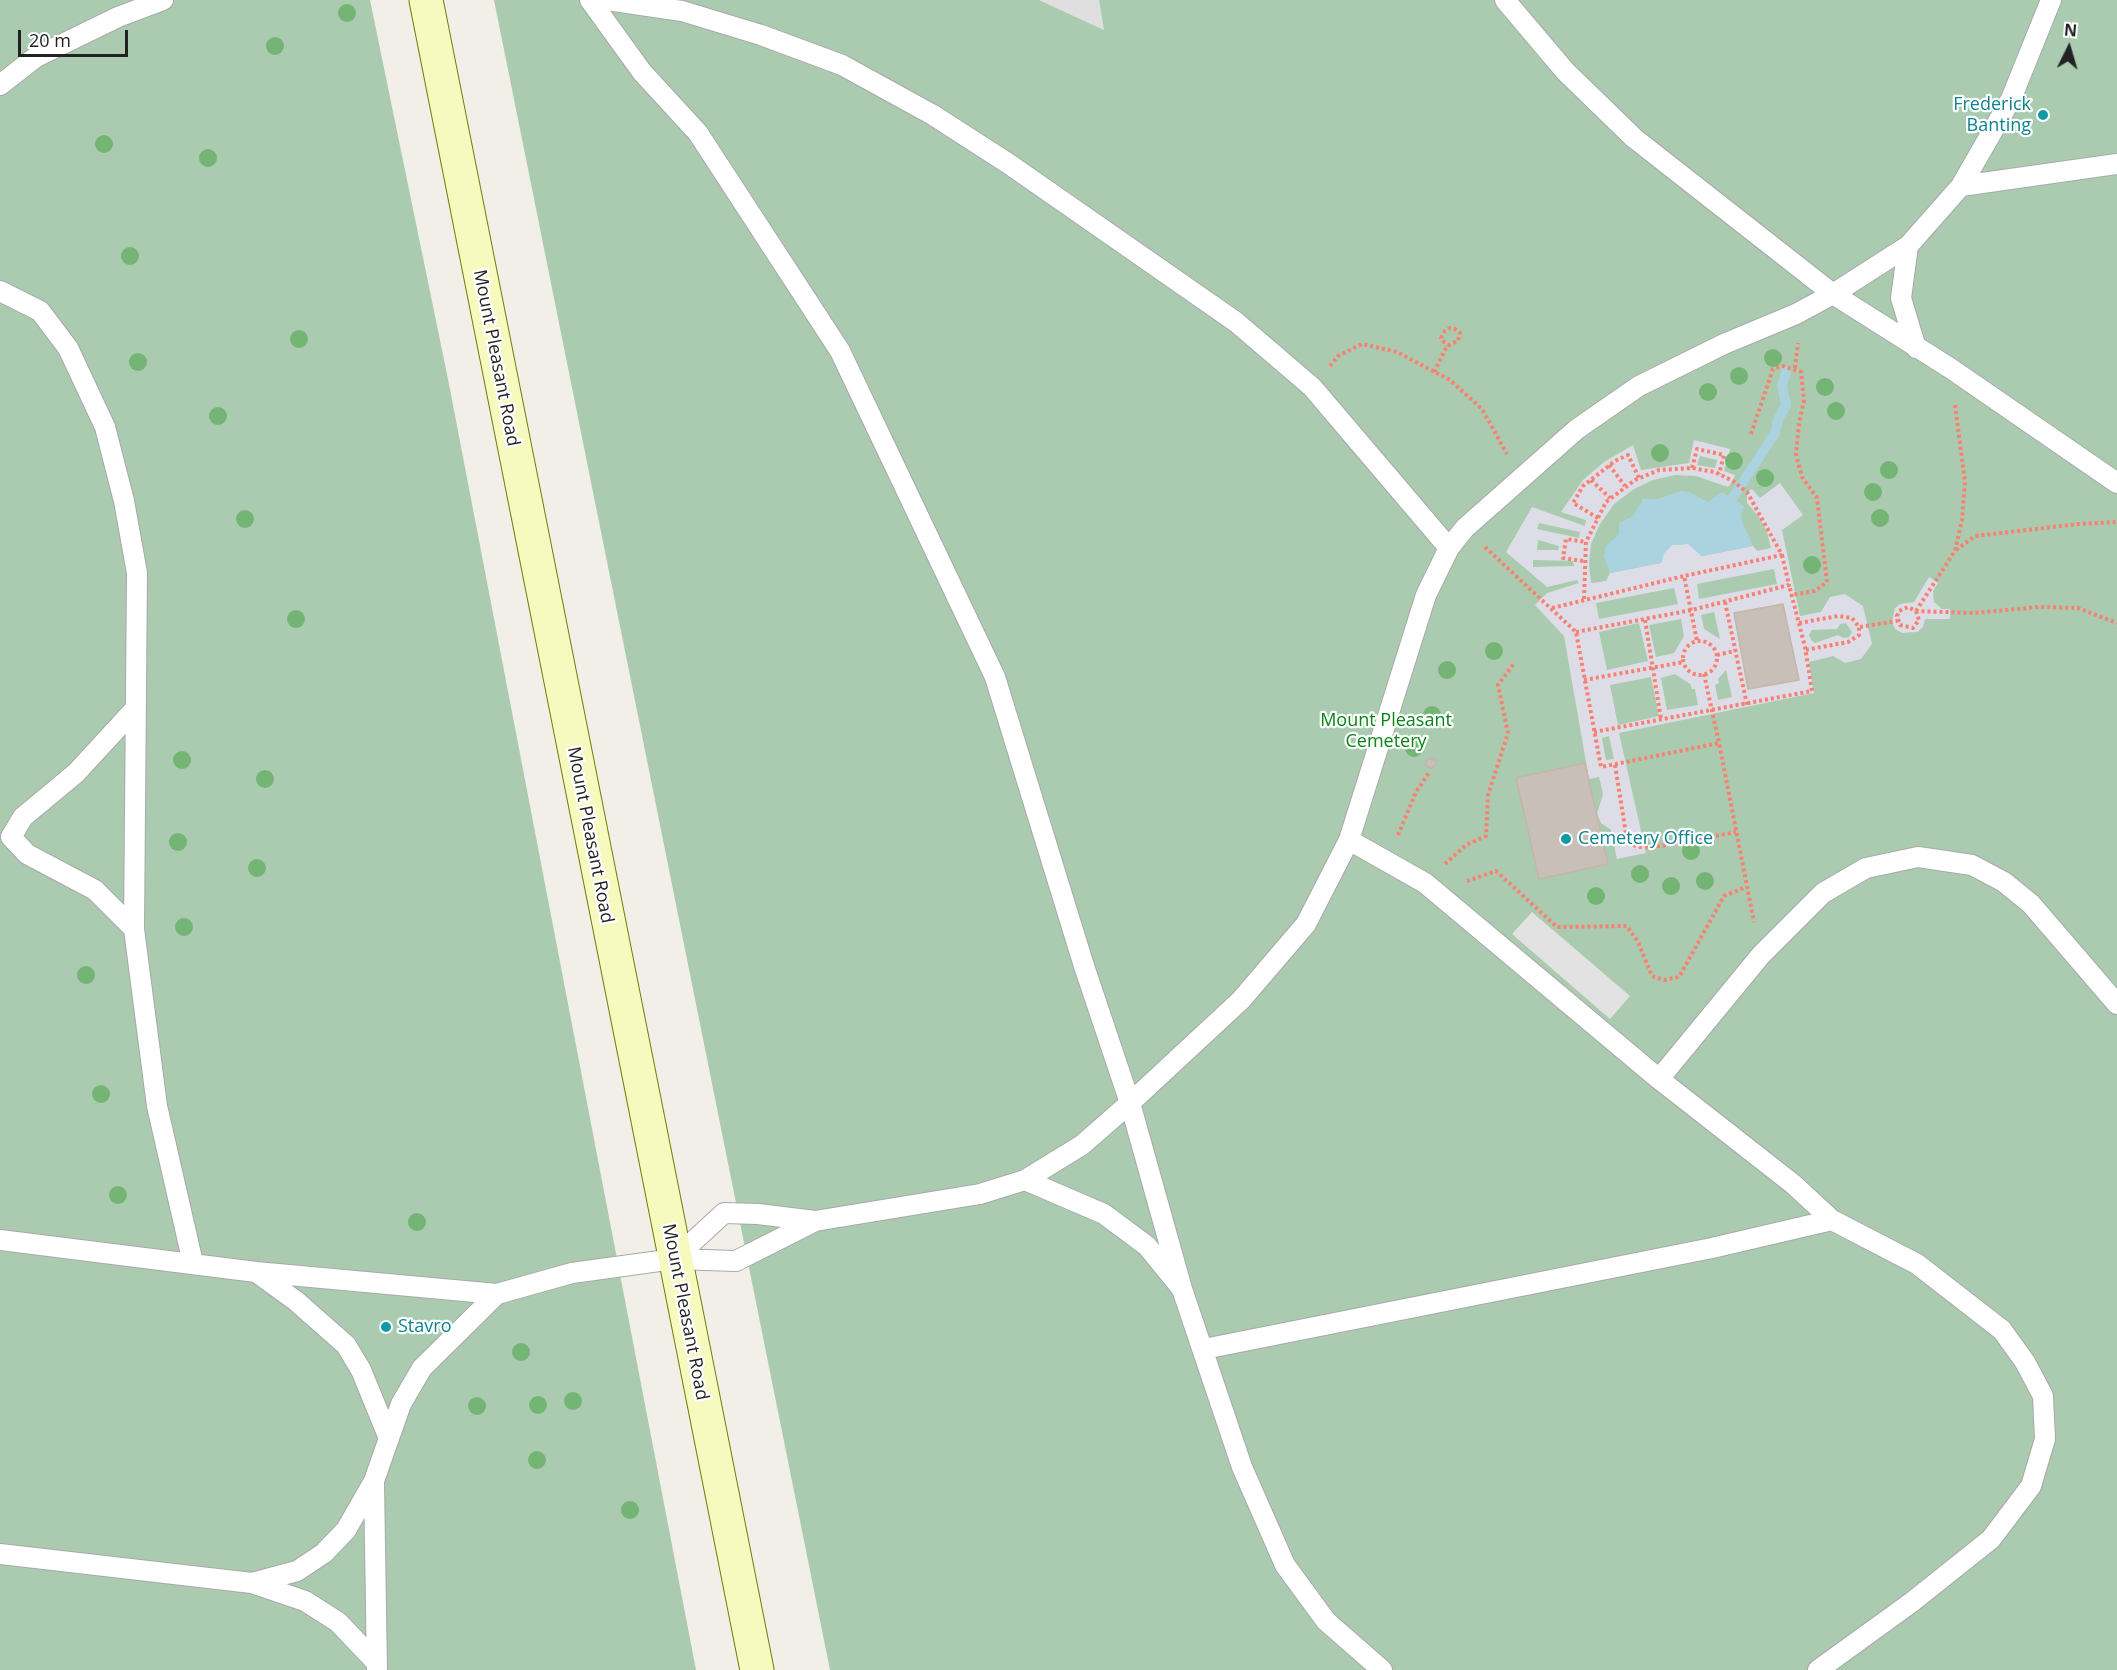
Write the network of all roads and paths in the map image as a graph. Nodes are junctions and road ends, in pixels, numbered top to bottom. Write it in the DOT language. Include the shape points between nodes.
graph roads {
  1 [pos="163,0"];
  2 [pos="590,0"];
  3 [pos="606,0"];
  4 [pos="1505,0"];
  5 [pos="2047,3"];
  6 [pos="428,10"];
  7 [pos="0,85"];
  8 [pos="2117,164"];
  9 [pos="1961,186"];
  10 [pos="1908,246"];
  11 [pos="0,291"];
  12 [pos="1833,294"];
  13 [pos="1447,346"];
  14 [pos="1916,348"];
  15 [pos="1950,368"];
  16 [pos="1434,372"];
  17 [pos="1312,387"];
  18 [pos="1752,434"];
  19 [pos="1609,465"];
  20 [pos="1692,468"];
  21 [pos="1719,474"];
  22 [pos="1523,477"];
  23 [pos="1639,478"];
  24 [pos="1591,480"];
  25 [pos="2117,483"];
  26 [pos="1625,486"];
  27 [pos="1610,499"];
  28 [pos="1598,518"];
  29 [pos="2117,522"];
  30 [pos="1465,528"];
  31 [pos="1586,542"];
  32 [pos="1449,548"];
  33 [pos="1955,551"];
  34 [pos="1782,555"];
  35 [pos="1583,561"];
  36 [pos="1684,576"];
  37 [pos="1789,585"];
  38 [pos="1791,595"];
  39 [pos="1584,600"];
  40 [pos="1725,602"];
  41 [pos="1552,608"];
  42 [pos="1692,610"];
  43 [pos="1916,611"];
  44 [pos="1645,620"];
  45 [pos="1897,621"];
  46 [pos="1799,623"];
  47 [pos="2117,623"];
  48 [pos="1859,627"];
  49 [pos="1576,632"];
  50 [pos="1697,641"];
  51 [pos="1805,650"];
  52 [pos="1735,651"];
  53 [pos="1718,655"];
  54 [pos="1515,662"];
  55 [pos="1684,662"];
  56 [pos="1654,668"];
  57 [pos="1704,674"];
  58 [pos="1584,680"];
  59 [pos="1747,705"];
  60 [pos="134,710"];
  61 [pos="1712,710"];
  62 [pos="1661,718"];
  63 [pos="1594,732"];
  64 [pos="1719,743"];
  65 [pos="1615,765"];
  66 [pos="1430,771"];
  67 [pos="1736,832"];
  68 [pos="1349,840"];
  69 [pos="1385,860"];
  70 [pos="1425,883"];
  71 [pos="1746,887"];
  72 [pos="134,929"];
  73 [pos="1761,955"];
  74 [pos="2117,1004"];
  75 [pos="1659,1079"];
  76 [pos="1130,1103"];
  77 [pos="1025,1180"];
  78 [pos="1832,1220"];
  79 [pos="815,1221"];
  80 [pos="0,1240"];
  81 [pos="674,1259"];
  82 [pos="194,1263"];
  83 [pos="256,1272"];
  84 [pos="1182,1289"];
  85 [pos="497,1294"];
  86 [pos="1204,1349"];
  87 [pos="388,1436"];
  88 [pos="374,1480"];
  89 [pos="0,1554"];
  90 [pos="252,1583"];
  91 [pos="376,1666"];
  92 [pos="757,1670"];
  93 [pos="1382,1670"];
  94 [pos="1818,1670"];
  1 -- 7 [label="lane" via="36,57"];
  2 -- 76 [label="lane" via="642,72 698,133 840,351 856,383 995,677"];
  3 -- 17 [label="lane" via="682,10 761,35 852,71 933,115 1236,322"];
  4 -- 12 [label="lane" via="1565,71 1634,138"];
  5 -- 9 [label="lane" via="2011,99"];
  6 -- 81 [label="main road, Mount Pleasant Road"];
  8 -- 9 [label="lane"];
  9 -- 10 [label="lane"];
  10 -- 12 [label="lane"];
  10 -- 14 [label="lane" via="1901,298"];
  11 -- 60 [label="lane" via="40,311 47,320 68,348 105,427 137,573 139,642"];
  12 -- 14 [label="lane"];
  12 -- 22 [label="lane" via="1640,386 1576,429"];
  13 -- 13 [label="path" via="1458,341 1460,333 1455,329 1445,331 1442,338"];
  13 -- 16 [label="path"];
  14 -- 15 [label="lane"];
  15 -- 25 [label="lane"];
  15 -- 33 [label="path" via="1965,482"];
  16 -- 17 [label="path" via="1397,352 1362,344 1338,356"];
  16 -- 22 [label="path" via="1450,380 1482,409"];
  17 -- 32 [label="lane"];
  18 -- 38 [label="path" via="1773,369 1783,366 1801,372 1804,400 1797,454 1802,477 1817,498 1827,582 1815,591"];
  19 -- 23 [label="path" via="1628,455"];
  19 -- 24 [label="path"];
  19 -- 26 [label="path"];
  20 -- 21 [label="path"];
  20 -- 21 [label="path" via="1697,449 1724,455"];
  20 -- 23 [label="path" via="1659,470"];
  21 -- 34 [label="path" via="1747,492"];
  22 -- 30 [label="lane"];
  23 -- 26 [label="path"];
  24 -- 27 [label="path"];
  24 -- 28 [label="path" via="1573,503"];
  26 -- 27 [label="path"];
  27 -- 28 [label="path"];
  28 -- 31 [label="path"];
  29 -- 33 [label="path" via="1976,536"];
  30 -- 32 [label="lane"];
  30 -- 41 [label="path"];
  31 -- 35 [label="path"];
  31 -- 35 [label="path" via="1566,539 1564,548 1563,558"];
  32 -- 68 [label="lane" via="1426,595"];
  33 -- 43 [label="path"];
  34 -- 36 [label="path"];
  34 -- 37 [label="path"];
  35 -- 39 [label="path"];
  36 -- 39 [label="path"];
  36 -- 42 [label="path"];
  37 -- 38 [label="path"];
  37 -- 40 [label="path"];
  38 -- 46 [label="path"];
  39 -- 41 [label="path"];
  40 -- 42 [label="path"];
  40 -- 52 [label="path"];
  41 -- 49 [label="path"];
  42 -- 44 [label="path"];
  42 -- 50 [label="path"];
  43 -- 45 [label="path" via="1903,608"];
  43 -- 45 [label="path" via="1919,620 1913,628 1903,628"];
  43 -- 47 [label="path" via="1974,613 2078,608"];
  44 -- 49 [label="path"];
  44 -- 56 [label="path"];
  45 -- 48 [label="path"];
  46 -- 48 [label="path" via="1838,616 1852,618"];
  46 -- 51 [label="path"];
  48 -- 51 [label="path" via="1859,634 1848,642"];
  49 -- 58 [label="path"];
  50 -- 53 [label="path" via="1708,642"];
  50 -- 55 [label="path" via="1684,651"];
  51 -- 59 [label="path" via="1812,691"];
  52 -- 53 [label="path"];
  52 -- 59 [label="path"];
  53 -- 57 [label="path" via="1713,670"];
  54 -- 70 [label="path" via="1498,685 1509,733 1488,795 1486,836 1466,845"];
  55 -- 56 [label="path"];
  55 -- 57 [label="path" via="1689,671"];
  56 -- 58 [label="path"];
  56 -- 62 [label="path"];
  57 -- 61 [label="path"];
  58 -- 63 [label="path"];
  59 -- 61 [label="path"];
  60 -- 72 [label="lane"];
  60 -- 72 [label="lane" via="76,772 23,817 11,837 27,854 95,890"];
  61 -- 62 [label="path"];
  61 -- 64 [label="path"];
  62 -- 63 [label="path"];
  63 -- 65 [label="path" via="1601,767"];
  64 -- 65 [label="path"];
  64 -- 67 [label="path"];
  65 -- 67 [label="path" via="1627,840 1637,847"];
  66 -- 69 [label="path" via="1416,792"];
  67 -- 71 [label="path"];
  68 -- 69 [label="lane"];
  68 -- 76 [label="lane" via="1306,924 1241,1000"];
  69 -- 70 [label="lane"];
  70 -- 71 [label="path" via="1457,884 1496,871 1557,927 1627,926 1652,976 1664,980 1679,977 1724,897"];
  70 -- 75 [label="lane"];
  71 -- 73 [label="path"];
  72 -- 82 [label="lane" via="157,1106"];
  73 -- 74 [label="lane" via="1823,893 1866,868 1918,857 1972,865 2004,882 2031,904"];
  73 -- 75 [label="lane"];
  75 -- 78 [label="lane" via="1793,1184"];
  76 -- 77 [label="lane" via="1082,1145"];
  76 -- 84 [label="lane"];
  77 -- 79 [label="lane" via="980,1194"];
  77 -- 84 [label="lane" via="1104,1214 1147,1246"];
  78 -- 86 [label="lane" via="1701,1251"];
  78 -- 94 [label="lane" via="1917,1264 2002,1330 2043,1396 2045,1439 2031,1486 1991,1539"];
  79 -- 81 [label="lane" via="736,1261"];
  79 -- 81 [label="lane" via="724,1214"];
  80 -- 82 [label="lane"];
  81 -- 85 [label="lane" via="572,1273"];
  81 -- 92 [label="main road, Mount Pleasant Road"];
  82 -- 83 [label="lane"];
  83 -- 85 [label="lane"];
  83 -- 87 [label="lane" via="346,1346 361,1370"];
  84 -- 86 [label="lane"];
  85 -- 87 [label="lane" via="422,1368"];
  86 -- 93 [label="lane" via="1242,1467 1285,1565 1326,1622"];
  87 -- 88 [label="lane"];
  88 -- 90 [label="lane" via="346,1530 324,1553 297,1571"];
  88 -- 91 [label="lane"];
  89 -- 90 [label="lane"];
  90 -- 91 [label="lane" via="305,1601 338,1622"];
}
